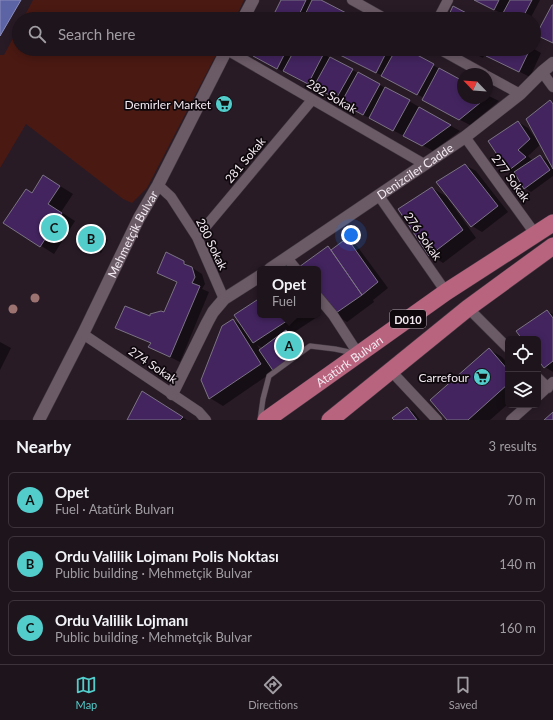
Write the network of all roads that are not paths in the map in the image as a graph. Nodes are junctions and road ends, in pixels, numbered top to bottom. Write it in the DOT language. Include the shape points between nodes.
graph roads {
  1 [pos="253,0"];
  2 [pos="352,0"];
  3 [pos="448,0"];
  4 [pos="247,12"];
  5 [pos="373,12"];
  6 [pos="442,12"];
  7 [pos="224,56"];
  8 [pos="237,56"];
  9 [pos="452,56"];
  10 [pos="553,63"];
  11 [pos="473,68"];
  12 [pos="542,72"];
  13 [pos="493,79"];
  14 [pos="553,87"];
  15 [pos="520,94"];
  16 [pos="312,100"];
  17 [pos="465,136"];
  18 [pos="424,164"];
  19 [pos="158,185"];
  20 [pos="379,196"];
  21 [pos="553,223"];
  22 [pos="536,235"];
  23 [pos="197,238"];
  24 [pos="553,246"];
  25 [pos="287,258"];
  26 [pos="275,266"];
  27 [pos="294,266"];
  28 [pos="257,278"];
  29 [pos="446,292"];
  30 [pos="224,299"];
  31 [pos="321,300"];
  32 [pos="468,308"];
  33 [pos="83,334"];
  34 [pos="505,345"];
  35 [pos="358,355"];
  36 [pos="391,371"];
  37 [pos="541,380"];
  38 [pos="550,385"];
  39 [pos="541,393"];
  40 [pos="172,394"];
  41 [pos="525,408"];
  42 [pos="435,419"];
  43 [pos="39,420"];
  44 [pos="206,420"];
  45 [pos="260,420"];
  46 [pos="266,420"];
  47 [pos="330,420"];
  48 [pos="511,420"];
  1 -- 4 [label="street"];
  2 -- 5 [label="street"];
  3 -- 6 [label="street"];
  7 -- 19 [label="street, Mehmetçik Bulvar"];
  8 -- 16 [label="street, 282 Sokak"];
  9 -- 11 [label="street"];
  10 -- 12 [label="street, Denizciler Cadde"];
  12 -- 14 [label="street"];
  12 -- 15 [label="street, Denizciler Cadde"];
  13 -- 15 [label="street"];
  15 -- 17 [label="street, Denizciler Cadde"];
  16 -- 18 [label="street, 282 Sokak"];
  16 -- 23 [label="street, 281 Sokak"];
  17 -- 18 [label="street, Denizciler Cadde"];
  17 -- 22 [label="street, 277 Sokak"];
  18 -- 20 [label="street, Denizciler Cadde"];
  19 -- 23 [label="street, 280 Sokak" via="171,197"];
  19 -- 33 [label="street, Mehmetçik Bulvar" via="139,218"];
  20 -- 25 [label="street, Denizciler Cadde"];
  20 -- 29 [label="street, 276 Sokak"];
  21 -- 22 [label="highway, Atatürk Bulvarı / D010"];
  22 -- 29 [label="highway, Atatürk Bulvarı / D010"];
  23 -- 30 [label="street, 280 Sokak"];
  24 -- 32 [label="highway, D010"];
  25 -- 26 [label="street, Denizciler Cadde"];
  25 -- 27 [label="street"];
  28 -- 30 [label="street"];
  29 -- 35 [label="highway, Atatürk Bulvarı / D010"];
  30 -- 40 [label="street" via="213,312"];
  31 -- 35 [label="street"];
  32 -- 34 [label="street"];
  32 -- 36 [label="highway, D010"];
  33 -- 40 [label="street, 274 Sokak"];
  33 -- 43 [label="street, Mehmetçik Bulvar"];
  35 -- 45 [label="lane" via="310,346 268,376"];
  35 -- 46 [label="highway, Atatürk Bulvarı / D010"];
  36 -- 42 [label="street"];
  36 -- 47 [label="highway, D010"];
  37 -- 38 [label="street"];
  38 -- 39 [label="street"];
  40 -- 44 [label="street, 274 Sokak" via="199,412"];
  41 -- 48 [label="street"];
}
